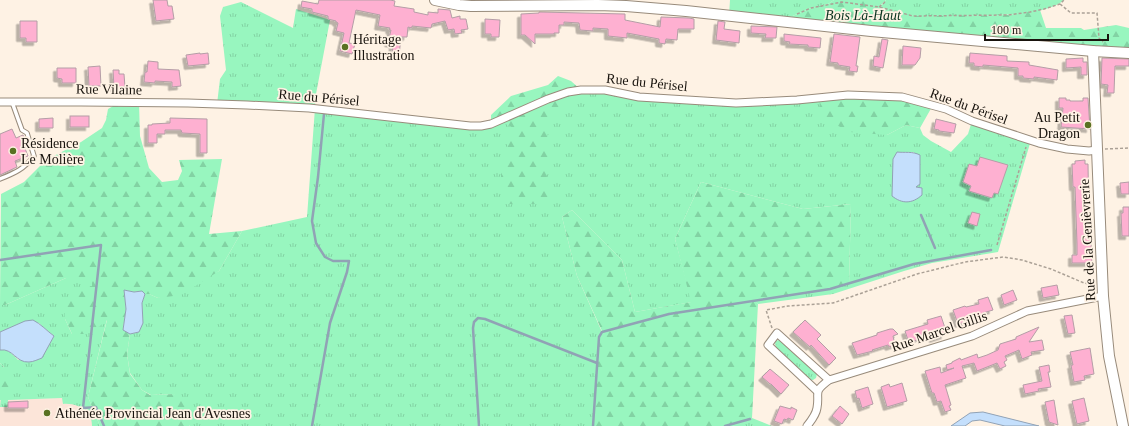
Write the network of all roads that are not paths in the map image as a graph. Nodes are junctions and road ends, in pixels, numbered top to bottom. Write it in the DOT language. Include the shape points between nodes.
graph roads {
  1 [pos="435,0"];
  2 [pos="1093,51"];
  3 [pos="1129,53"];
  4 [pos="0,102"];
  5 [pos="12,102"];
  6 [pos="217,104"];
  7 [pos="1097,150"];
  8 [pos="0,179"];
  9 [pos="1103,291"];
  10 [pos="829,380"];
  11 [pos="817,391"];
  12 [pos="808,426"];
  13 [pos="1123,426"];
  1 -- 2 [label="street" via="471,6 626,6"];
  2 -- 3 [label="street"];
  2 -- 7 [label="street, Rue de la Genièvrerie"];
  4 -- 5 [label="street, Rue Vilaine"];
  5 -- 6 [label="street, Rue Vilaine"];
  5 -- 8 [label="lane" via="22,130 27,133 34,156 18,171"];
  6 -- 7 [label="street, Rue du Périsel" via="309,108 481,126 500,121 548,99 581,90 605,90 639,97 736,103 848,95 902,98 946,109 972,121 1028,140 1067,149"];
  7 -- 9 [label="street, Rue de la Genièvrerie"];
  9 -- 10 [label="street, Rue Marcel Gillis" via="1028,311 972,336"];
  9 -- 13 [label="street, Rue de la Genièvrerie" via="1111,369"];
  10 -- 11 [label="street, Rue Marcel Gillis"];
  10 -- 11 [label="street" via="777,333 768,345"];
  11 -- 12 [label="street" via="817,409"];
}
